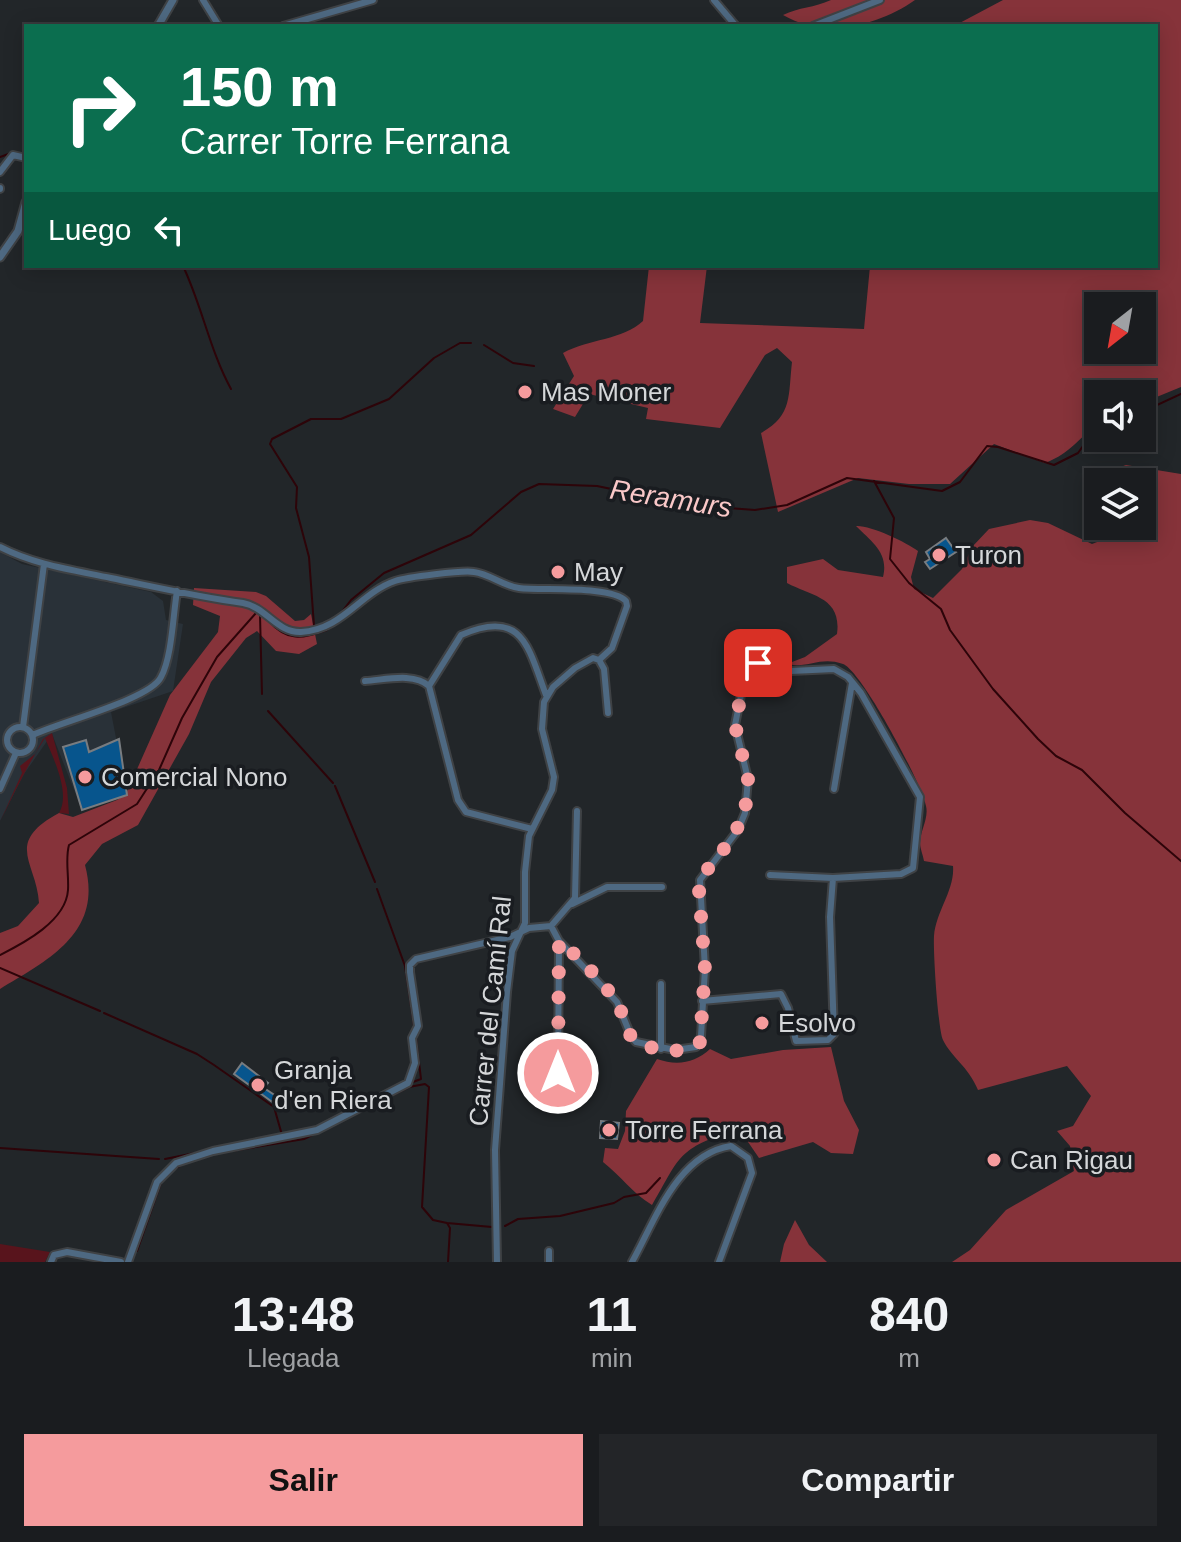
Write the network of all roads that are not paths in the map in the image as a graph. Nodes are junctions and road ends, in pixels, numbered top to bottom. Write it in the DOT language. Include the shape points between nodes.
graph roads {
  1 [pos="173,0"];
  2 [pos="203,0"];
  3 [pos="373,0"];
  4 [pos="714,0"];
  5 [pos="880,0"];
  6 [pos="159,24"];
  7 [pos="218,24"];
  8 [pos="290,24"];
  9 [pos="734,24"];
  10 [pos="818,24"];
  11 [pos="24,158"];
  12 [pos="0,172"];
  13 [pos="24,209"];
  14 [pos="0,257"];
  15 [pos="0,547"];
  16 [pos="44,564"];
  17 [pos="177,591"];
  18 [pos="599,660"];
  19 [pos="365,681"];
  20 [pos="852,683"];
  21 [pos="429,686"];
  22 [pos="546,695"];
  23 [pos="608,713"];
  24 [pos="23,727"];
  25 [pos="33,735"];
  26 [pos="4,737"];
  27 [pos="16,753"];
  28 [pos="0,789"];
  29 [pos="834,789"];
  30 [pos="577,811"];
  31 [pos="532,829"];
  32 [pos="770,875"];
  33 [pos="833,878"];
  34 [pos="662,887"];
  35 [pos="572,904"];
  36 [pos="551,926"];
  37 [pos="521,932"];
  38 [pos="559,941"];
  39 [pos="661,984"];
  40 [pos="702,1001"];
  41 [pos="661,1049"];
  42 [pos="558,1073"];
  43 [pos="549,1251"];
  44 [pos="51,1262"];
  45 [pos="121,1262"];
  46 [pos="128,1262"];
  47 [pos="497,1262"];
  48 [pos="549,1262"];
  49 [pos="632,1262"];
  50 [pos="719,1262"];
  1 -- 6 [label="street"];
  2 -- 7 [label="street"];
  3 -- 8 [label="street"];
  4 -- 9 [label="street"];
  5 -- 10 [label="street"];
  11 -- 12 [label="street" via="13,155"];
  13 -- 14 [label="street" via="18,231"];
  15 -- 16 [label="street"];
  16 -- 17 [label="street"];
  16 -- 24 [label="street"];
  17 -- 18 [label="street" via="247,604 291,630 310,630 343,618 396,580 465,571 515,587 615,594 627,606 612,648"];
  17 -- 25 [label="street" via="164,670 155,687"];
  18 -- 22 [label="street" via="575,668"];
  18 -- 23 [label="street"];
  19 -- 21 [label="street" via="413,678"];
  20 -- 29 [label="street"];
  20 -- 33 [label="street" via="921,804 911,871"];
  20 -- 40 [label="street" via="834,669 791,671 763,663 748,669 735,725 748,779 745,813 703,875 699,890"];
  21 -- 22 [label="street" via="461,635 497,625 514,629 525,640"];
  21 -- 31 [label="street" via="458,800 466,812"];
  22 -- 31 [label="street, Carrer del Camí Ral" via="542,729 554,777"];
  24 -- 25 [label="street"];
  24 -- 26 [label="street"];
  25 -- 27 [label="street" via="28,751"];
  26 -- 27 [label="street"];
  27 -- 28 [label="street"];
  30 -- 35 [label="street"];
  31 -- 37 [label="street, Carrer del Camí Ral"];
  32 -- 33 [label="street"];
  33 -- 40 [label="street" via="834,1034 828,1040 796,1041 781,994"];
  34 -- 35 [label="street" via="607,887"];
  35 -- 36 [label="street"];
  36 -- 37 [label="street"];
  36 -- 38 [label="street"];
  37 -- 46 [label="street" via="412,961 418,1026 408,1083 317,1130 176,1163 157,1182"];
  37 -- 47 [label="street, Carrer del Camí Ral" via="512,951 507,992 495,1150"];
  38 -- 41 [label="street" via="617,1002 636,1042"];
  38 -- 42 [label="street"];
  39 -- 41 [label="street"];
  40 -- 41 [label="street" via="696,1047"];
  43 -- 48 [label="street"];
  44 -- 45 [label="street" via="54,1255 67,1252"];
  49 -- 50 [label="street" via="684,1171 731,1146 748,1158 752,1173"];
}
